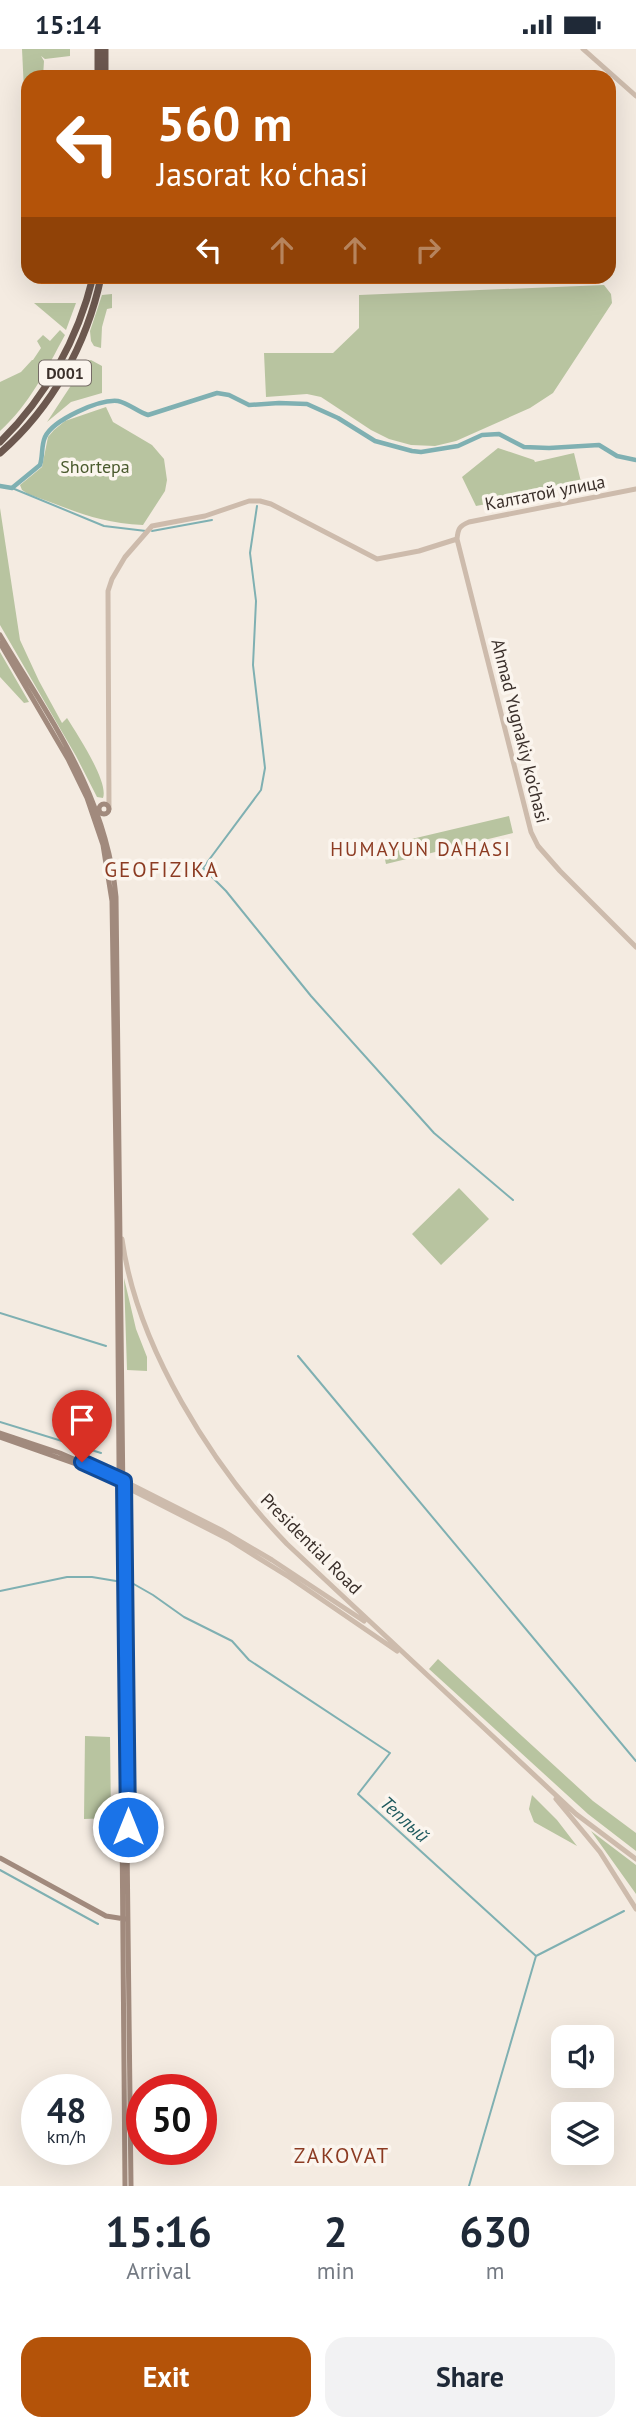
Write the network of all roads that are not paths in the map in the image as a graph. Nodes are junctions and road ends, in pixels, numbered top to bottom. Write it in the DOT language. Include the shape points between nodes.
graph roads {
  1 [pos="97,49"];
  2 [pos="105,49"];
  3 [pos="583,49"];
  4 [pos="98,70"];
  5 [pos="106,70"];
  6 [pos="607,70"];
  7 [pos="616,78"];
  8 [pos="636,96"];
  9 [pos="91,284"];
  10 [pos="99,284"];
  11 [pos="0,442"];
  12 [pos="0,453"];
  13 [pos="636,489"];
  14 [pos="460,526"];
  15 [pos="457,539"];
  16 [pos="0,635"];
  17 [pos="0,643"];
  18 [pos="100,811"];
  19 [pos="636,947"];
  20 [pos="121,1236"];
  21 [pos="0,1435"];
  22 [pos="122,1482"];
  23 [pos="379,1631"];
  24 [pos="414,1663"];
  25 [pos="541,1780"];
  26 [pos="0,1858"];
  27 [pos="636,1859"];
  28 [pos="636,1909"];
  29 [pos="126,1919"];
  30 [pos="128,2186"];
  1 -- 4 [label="highway"];
  2 -- 5 [label="highway"];
  3 -- 6 [label="street"];
  7 -- 8 [label="street"];
  9 -- 11 [label="highway, D001" via="61,361 31,408"];
  10 -- 12 [label="highway, D001" via="87,324 63,375 37,415"];
  13 -- 14 [label="street, Калтатой улица"];
  14 -- 15 [label="street, Ahmad Yugnakiy ko'chasi"];
  15 -- 18 [label="street" via="377,559 260,501 148,530 115,573 108,594 109,795"];
  15 -- 19 [label="street, Ahmad Yugnakiy ko'chasi" via="531,832 560,871"];
  16 -- 18 [label="main road"];
  17 -- 18 [label="main road"];
  18 -- 20 [label="main road" via="114,877"];
  18 -- 22 [label="main road" via="113,919"];
  20 -- 22 [label="main road"];
  20 -- 23 [label="street, Presidential Road" via="141,1317 215,1456 270,1527"];
  21 -- 22 [label="main road"];
  22 -- 23 [label="street" via="240,1541"];
  22 -- 24 [label="street" via="249,1552"];
  22 -- 29 [label="main road"];
  23 -- 24 [label="street, Presidential Road"];
  24 -- 25 [label="street, Presidential Road"];
  25 -- 27 [label="street, Presidential Road" via="584,1821"];
  25 -- 28 [label="street, Presidential Road" via="586,1834"];
  26 -- 29 [label="main road" via="106,1916"];
  29 -- 30 [label="main road"];
}
